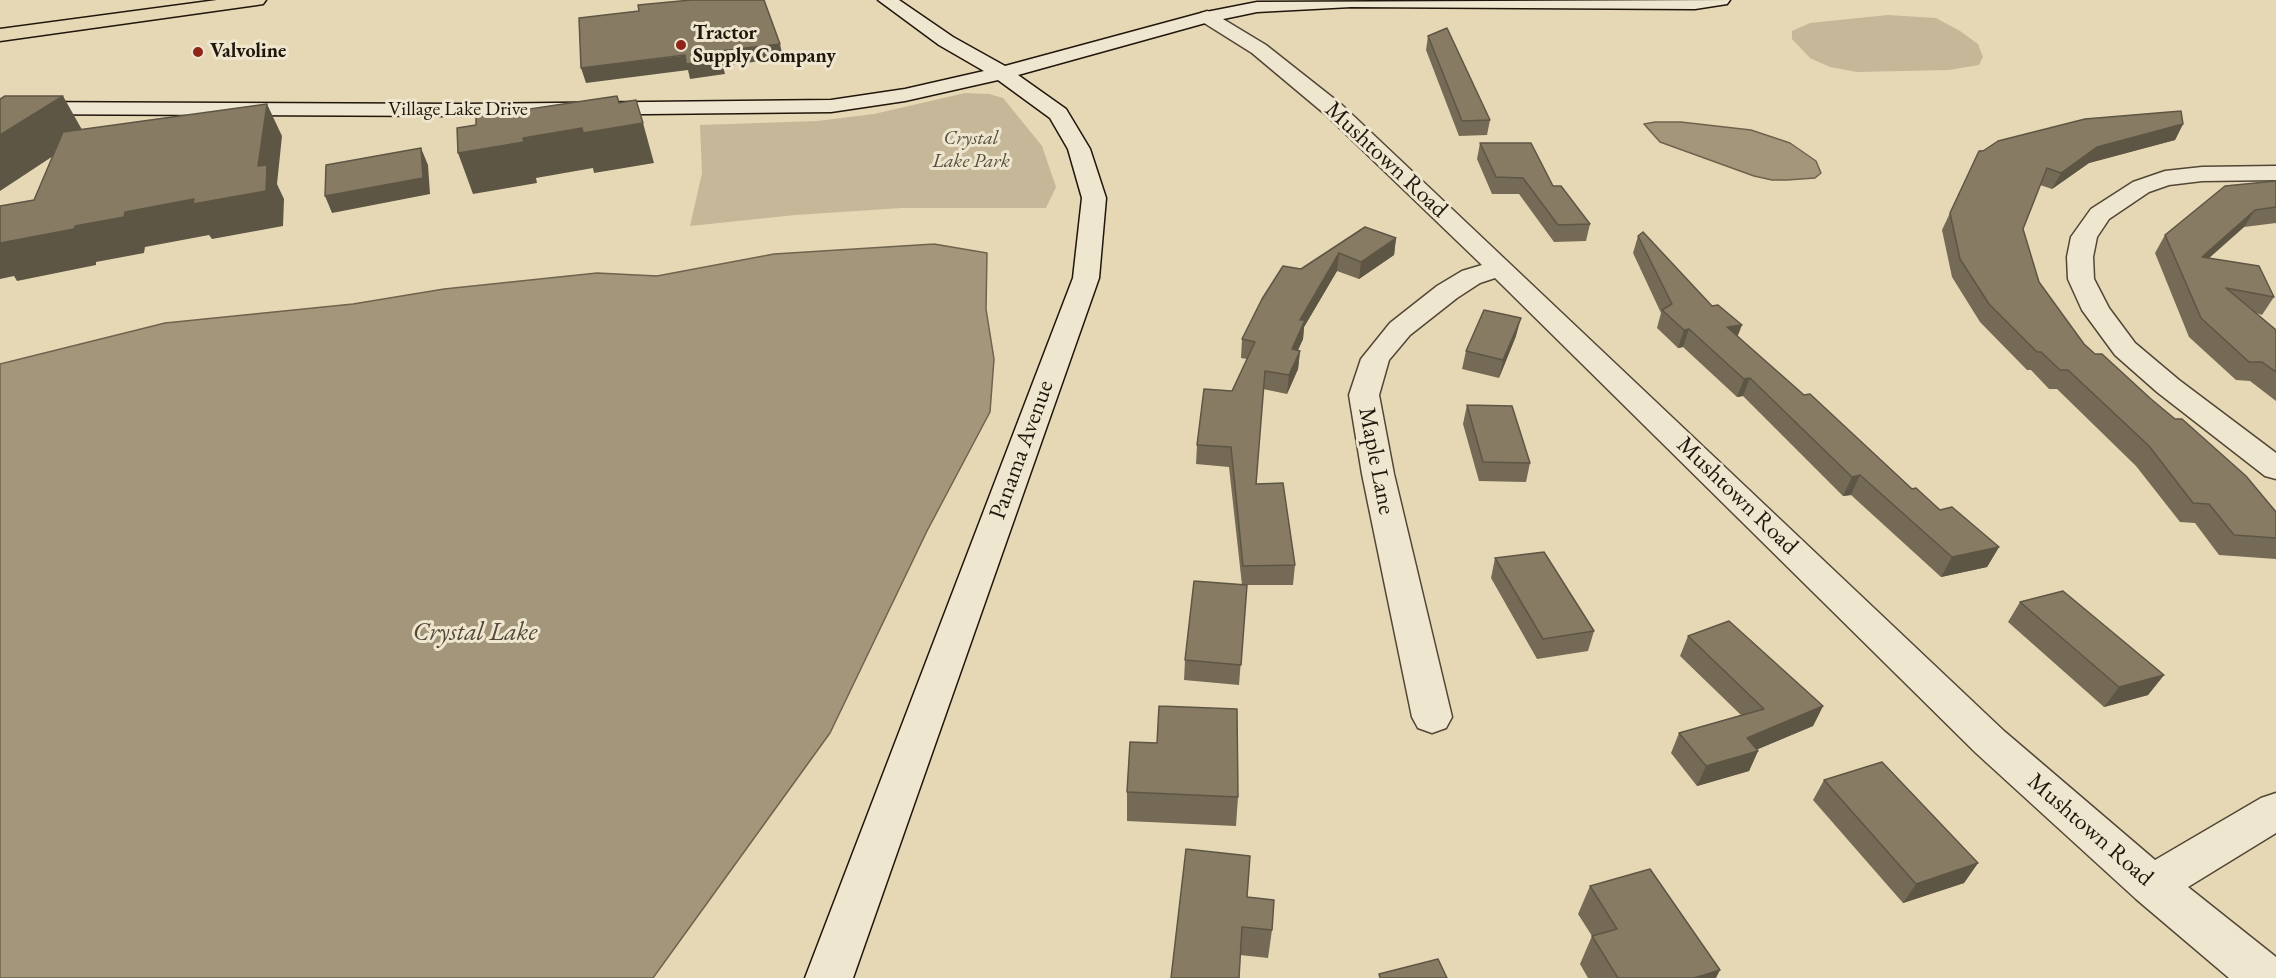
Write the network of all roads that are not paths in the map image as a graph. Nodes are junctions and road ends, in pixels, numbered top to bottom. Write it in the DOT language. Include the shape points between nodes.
graph roads {
  1 [pos="172,0"];
  2 [pos="257,0"];
  3 [pos="887,0"];
  4 [pos="1721,0"];
  5 [pos="1207,17"];
  6 [pos="0,23"];
  7 [pos="0,35"];
  8 [pos="1002,73"];
  9 [pos="10,108"];
  10 [pos="2276,173"];
  11 [pos="1500,268"];
  12 [pos="2276,469"];
  13 [pos="1432,717"];
  14 [pos="2276,811"];
  15 [pos="2152,885"];
  16 [pos="829,978"];
  17 [pos="2265,978"];
  1 -- 6 [label="main road"];
  2 -- 7 [label="main road"];
  3 -- 8 [label="street, Panama Avenue"];
  4 -- 5 [label="street, Village Lake Drive" via="1695,4 1351,2 1257,8"];
  5 -- 8 [label="street, Village Lake Drive"];
  5 -- 11 [label="street, Mushtown Road" via="1259,49 1334,110"];
  8 -- 9 [label="street, Village Lake Drive" via="905,95 796,108"];
  8 -- 16 [label="street, Panama Avenue" via="1058,114 1079,149 1094,198 1086,278"];
  10 -- 12 [label="street" via="2193,175 2165,178 2142,187 2100,214 2084,237 2079,257 2081,279 2096,310 2125,349"];
  11 -- 13 [label="street, Maple Lane" via="1447,292 1400,329 1375,359 1364,395 1380,486"];
  11 -- 15 [label="street, Mushtown Road" via="1990,742"];
  14 -- 15 [label="street"];
  15 -- 17 [label="street, Mushtown Road"];
}
